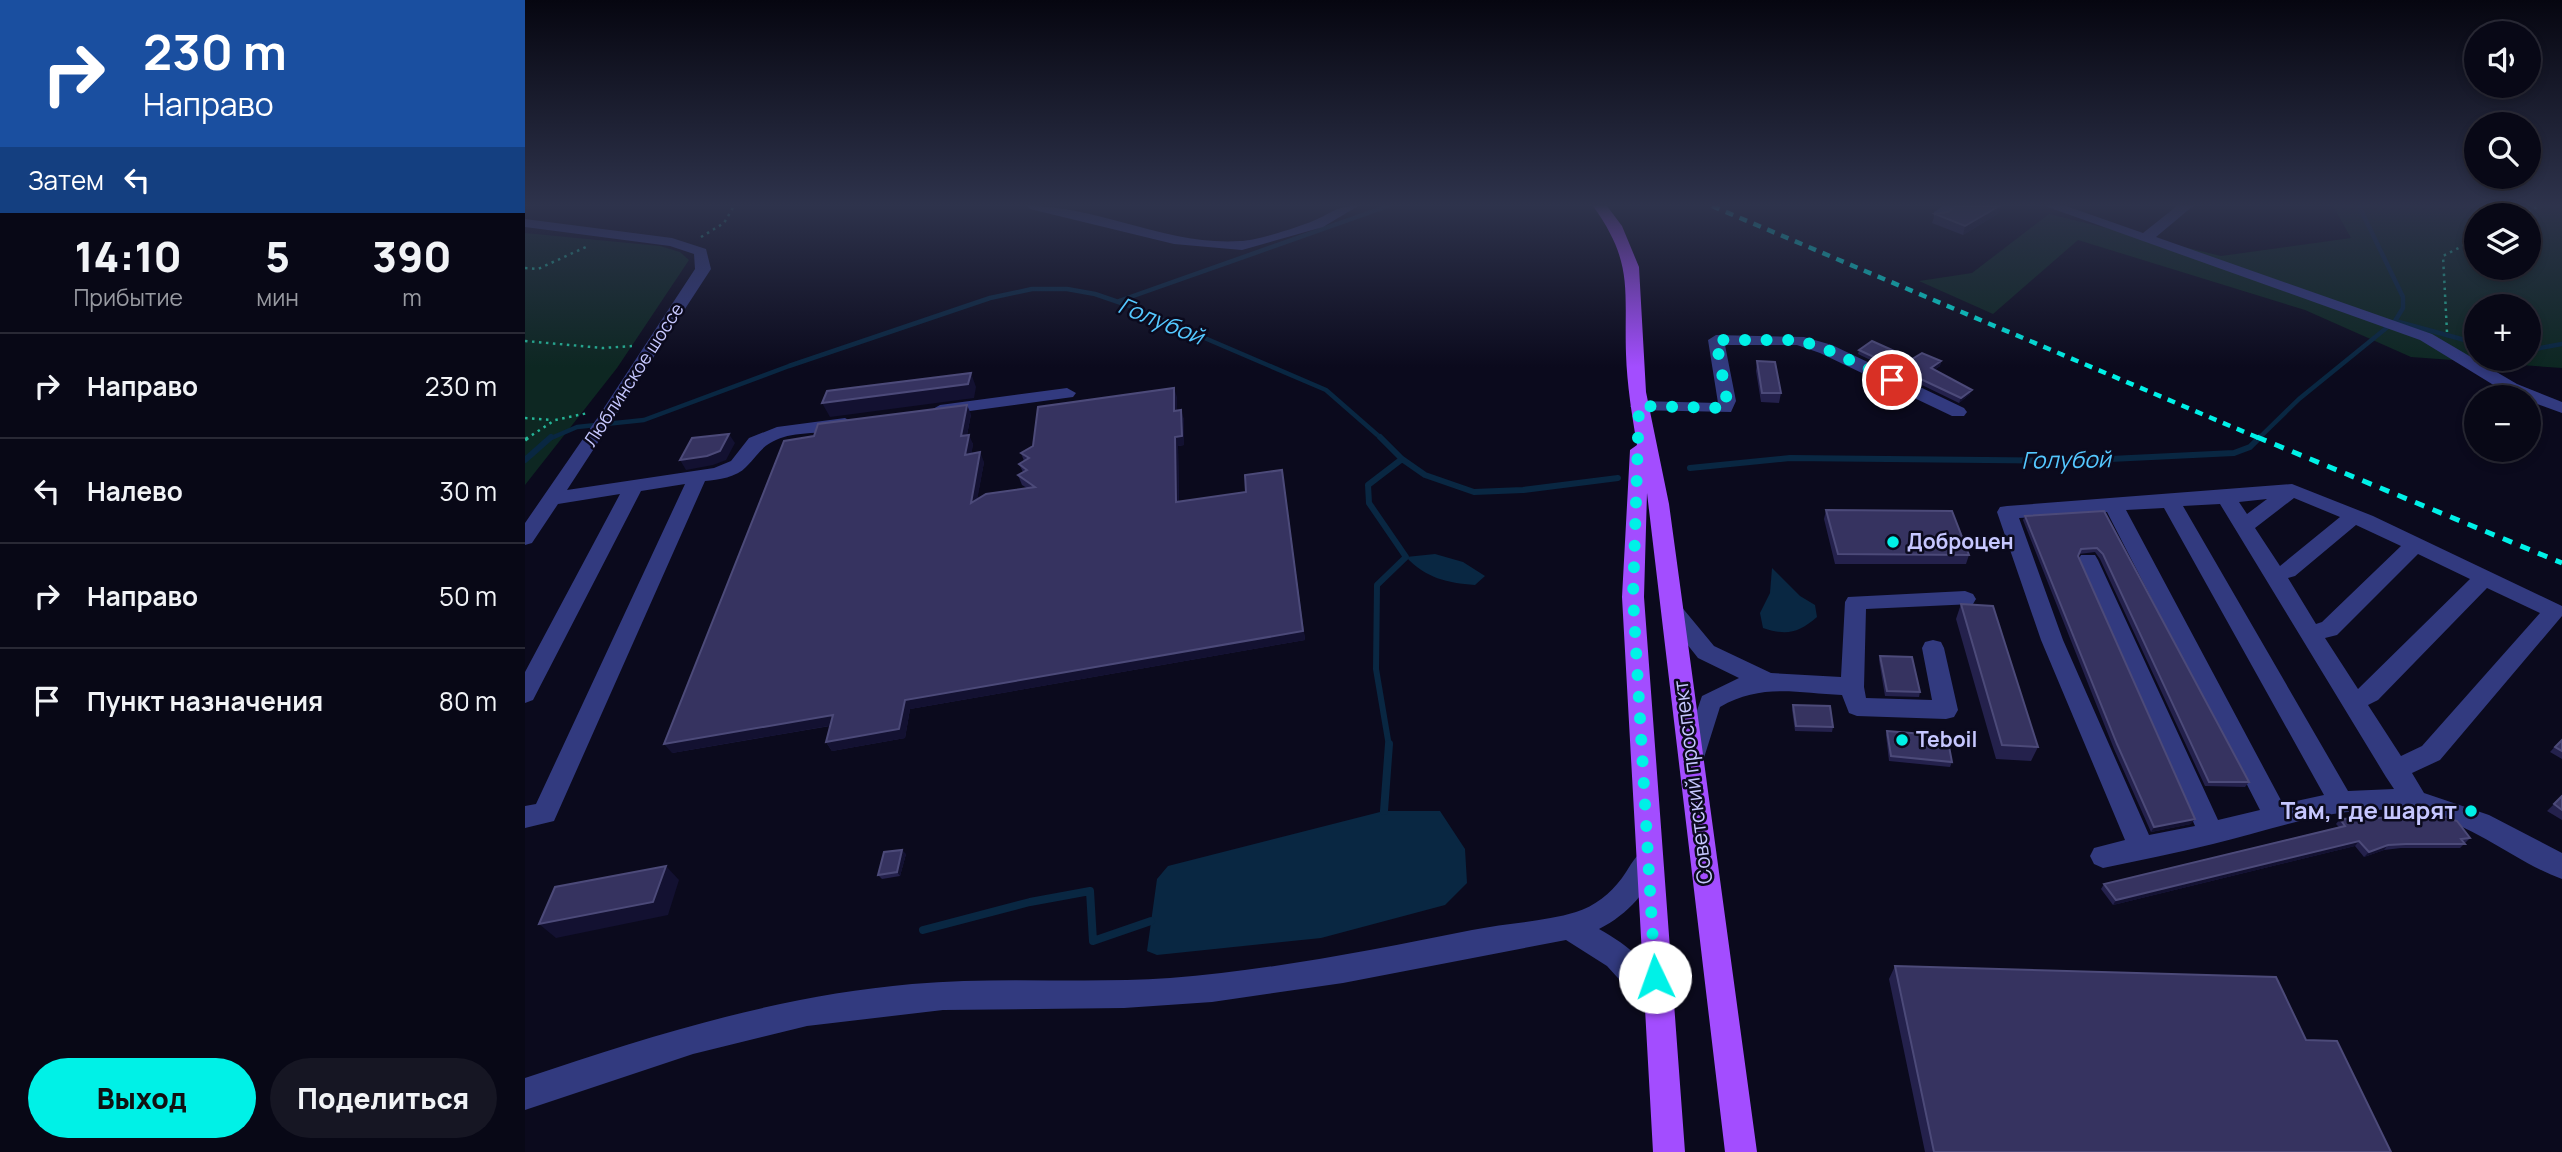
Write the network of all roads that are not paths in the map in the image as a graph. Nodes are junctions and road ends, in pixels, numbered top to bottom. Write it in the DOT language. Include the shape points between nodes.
graph roads {
  1 [pos="701,260"];
  2 [pos="1628,260"];
  3 [pos="2205,260"];
  4 [pos="1067,393"];
  5 [pos="2562,408"];
  6 [pos="1639,409"];
  7 [pos="1958,412"];
  8 [pos="918,413"];
  9 [pos="864,421"];
  10 [pos="698,476"];
  11 [pos="634,486"];
  12 [pos="2292,490"];
  13 [pos="2226,497"];
  14 [pos="552,499"];
  15 [pos="2170,500"];
  16 [pos="2112,503"];
  17 [pos="2354,516"];
  18 [pos="2244,526"];
  19 [pos="525,538"];
  20 [pos="2416,545"];
  21 [pos="2088,559"];
  22 [pos="2274,575"];
  23 [pos="2484,578"];
  24 [pos="1965,599"];
  25 [pos="1672,610"];
  26 [pos="2310,633"];
  27 [pos="1933,648"];
  28 [pos="1768,682"];
  29 [pos="1852,687"];
  30 [pos="525,694"];
  31 [pos="2353,701"];
  32 [pos="1692,763"];
  33 [pos="2395,770"];
  34 [pos="2416,802"];
  35 [pos="2341,803"];
  36 [pos="525,817"];
  37 [pos="2277,817"];
  38 [pos="2211,833"];
  39 [pos="2141,847"];
  40 [pos="2103,856"];
  41 [pos="1649,860"];
  42 [pos="2562,867"];
  43 [pos="1565,928"];
  44 [pos="1657,1000"];
  45 [pos="525,1094"];
  46 [pos="1668,1152"];
  47 [pos="1741,1152"];
  1 -- 14 [label="street, Люблинское шоссе" via="702,270"];
  2 -- 6 [label="main road, Советский проспект" via="1634,280"];
  3 -- 5 [label="street" via="2426,337 2511,388"];
  4 -- 8 [label="street"];
  6 -- 7 [label="street" via="1725,408 1716,340 1798,340"];
  6 -- 25 [label="main road, Советский проспект" via="1659,504"];
  6 -- 41 [label="main road, Советский проспект" via="1633,597"];
  9 -- 10 [label="street" via="783,431 756,442 738,465"];
  10 -- 11 [label="street"];
  10 -- 36 [label="street" via="545,813"];
  11 -- 14 [label="street"];
  11 -- 30 [label="street"];
  12 -- 13 [label="street"];
  12 -- 17 [label="street"];
  12 -- 18 [label="street"];
  13 -- 15 [label="street"];
  13 -- 18 [label="street"];
  14 -- 19 [label="street, Люблинское шоссе"];
  15 -- 16 [label="street"];
  15 -- 35 [label="street"];
  16 -- 37 [label="street"];
  16 -- 39 [label="street" via="2007,512 2052,640"];
  17 -- 20 [label="street"];
  17 -- 22 [label="street" via="2288,571"];
  18 -- 22 [label="street"];
  20 -- 23 [label="street"];
  20 -- 26 [label="street" via="2329,629"];
  21 -- 38 [label="street"];
  22 -- 26 [label="street"];
  23 -- 31 [label="street" via="2370,694"];
  23 -- 33 [label="street" via="2554,611 2431,754"];
  24 -- 29 [label="street" via="1856,603"];
  25 -- 28 [label="street" via="1706,652"];
  25 -- 32 [label="main road, Советский проспект"];
  26 -- 31 [label="street"];
  27 -- 29 [label="street" via="1946,710 1857,707"];
  28 -- 29 [label="street"];
  28 -- 32 [label="street" via="1736,687 1710,702"];
  31 -- 33 [label="street"];
  32 -- 47 [label="main road, Советский проспект"];
  33 -- 34 [label="street"];
  34 -- 35 [label="street" via="2372,799"];
  34 -- 42 [label="street" via="2452,811"];
  35 -- 37 [label="street"];
  37 -- 38 [label="street"];
  38 -- 39 [label="street"];
  39 -- 40 [label="street"];
  41 -- 43 [label="street" via="1636,882 1606,912"];
  41 -- 44 [label="main road, Советский проспект"];
  43 -- 44 [label="street" via="1587,935 1627,964"];
  43 -- 45 [label="street" via="1238,987 1124,994 969,995 795,1013 674,1044"];
  44 -- 46 [label="main road, Советский проспект"];
}
